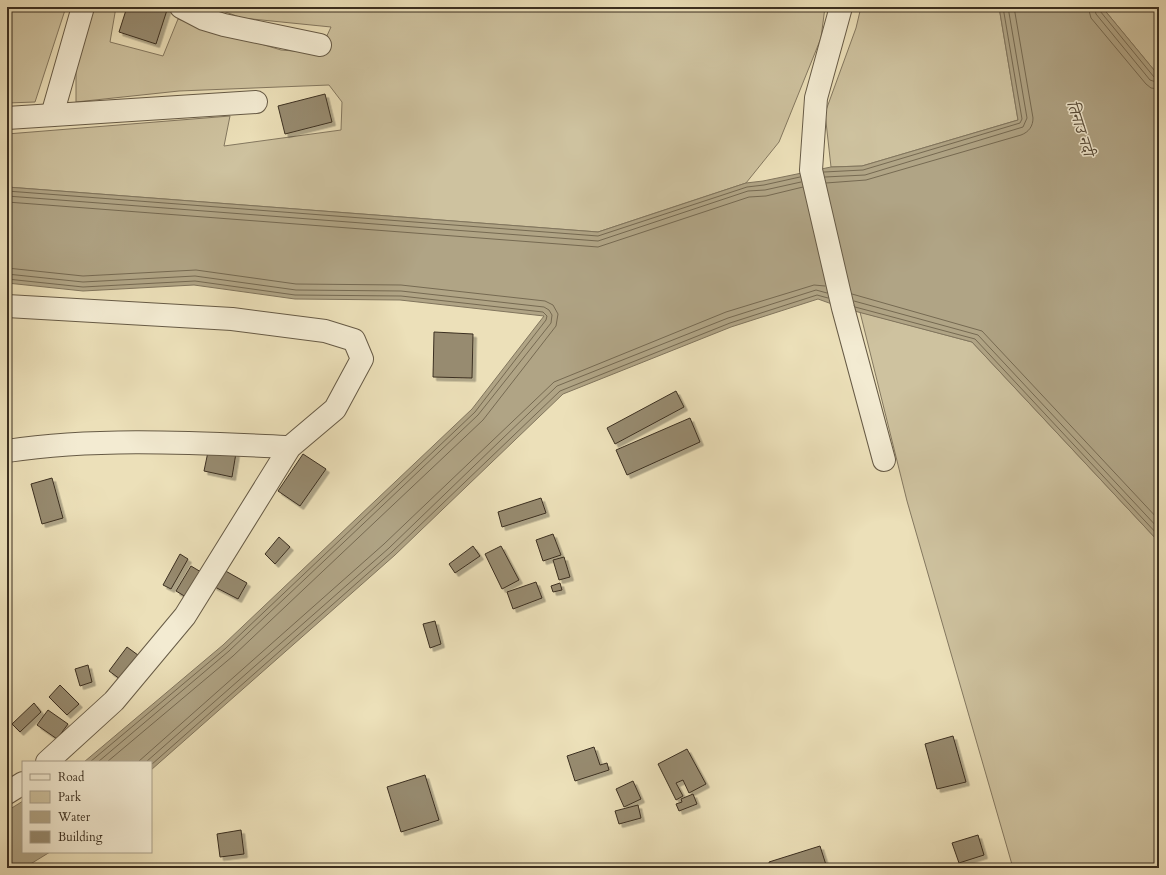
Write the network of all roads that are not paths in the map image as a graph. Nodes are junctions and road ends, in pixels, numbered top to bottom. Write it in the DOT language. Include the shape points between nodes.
graph roads {
  1 [pos="83,7"];
  2 [pos="182,7"];
  3 [pos="842,7"];
  4 [pos="320,45"];
  5 [pos="256,102"];
  6 [pos="52,115"];
  7 [pos="7,118"];
  8 [pos="7,306"];
  9 [pos="290,447"];
  10 [pos="7,451"];
  11 [pos="884,460"];
  12 [pos="47,761"];
  13 [pos="22,784"];
  14 [pos="7,793"];
  1 -- 6 [label="street"];
  2 -- 4 [label="street" via="204,19 224,25"];
  3 -- 11 [label="street" via="816,98 811,170 843,308"];
  5 -- 6 [label="street"];
  6 -- 7 [label="street"];
  8 -- 9 [label="street" via="232,319 326,331 354,340 362,359 335,409"];
  9 -- 10 [label="street" via="159,441 37,447"];
  9 -- 12 [label="street" via="185,616 114,701"];
  13 -- 14 [label="street"];
}
